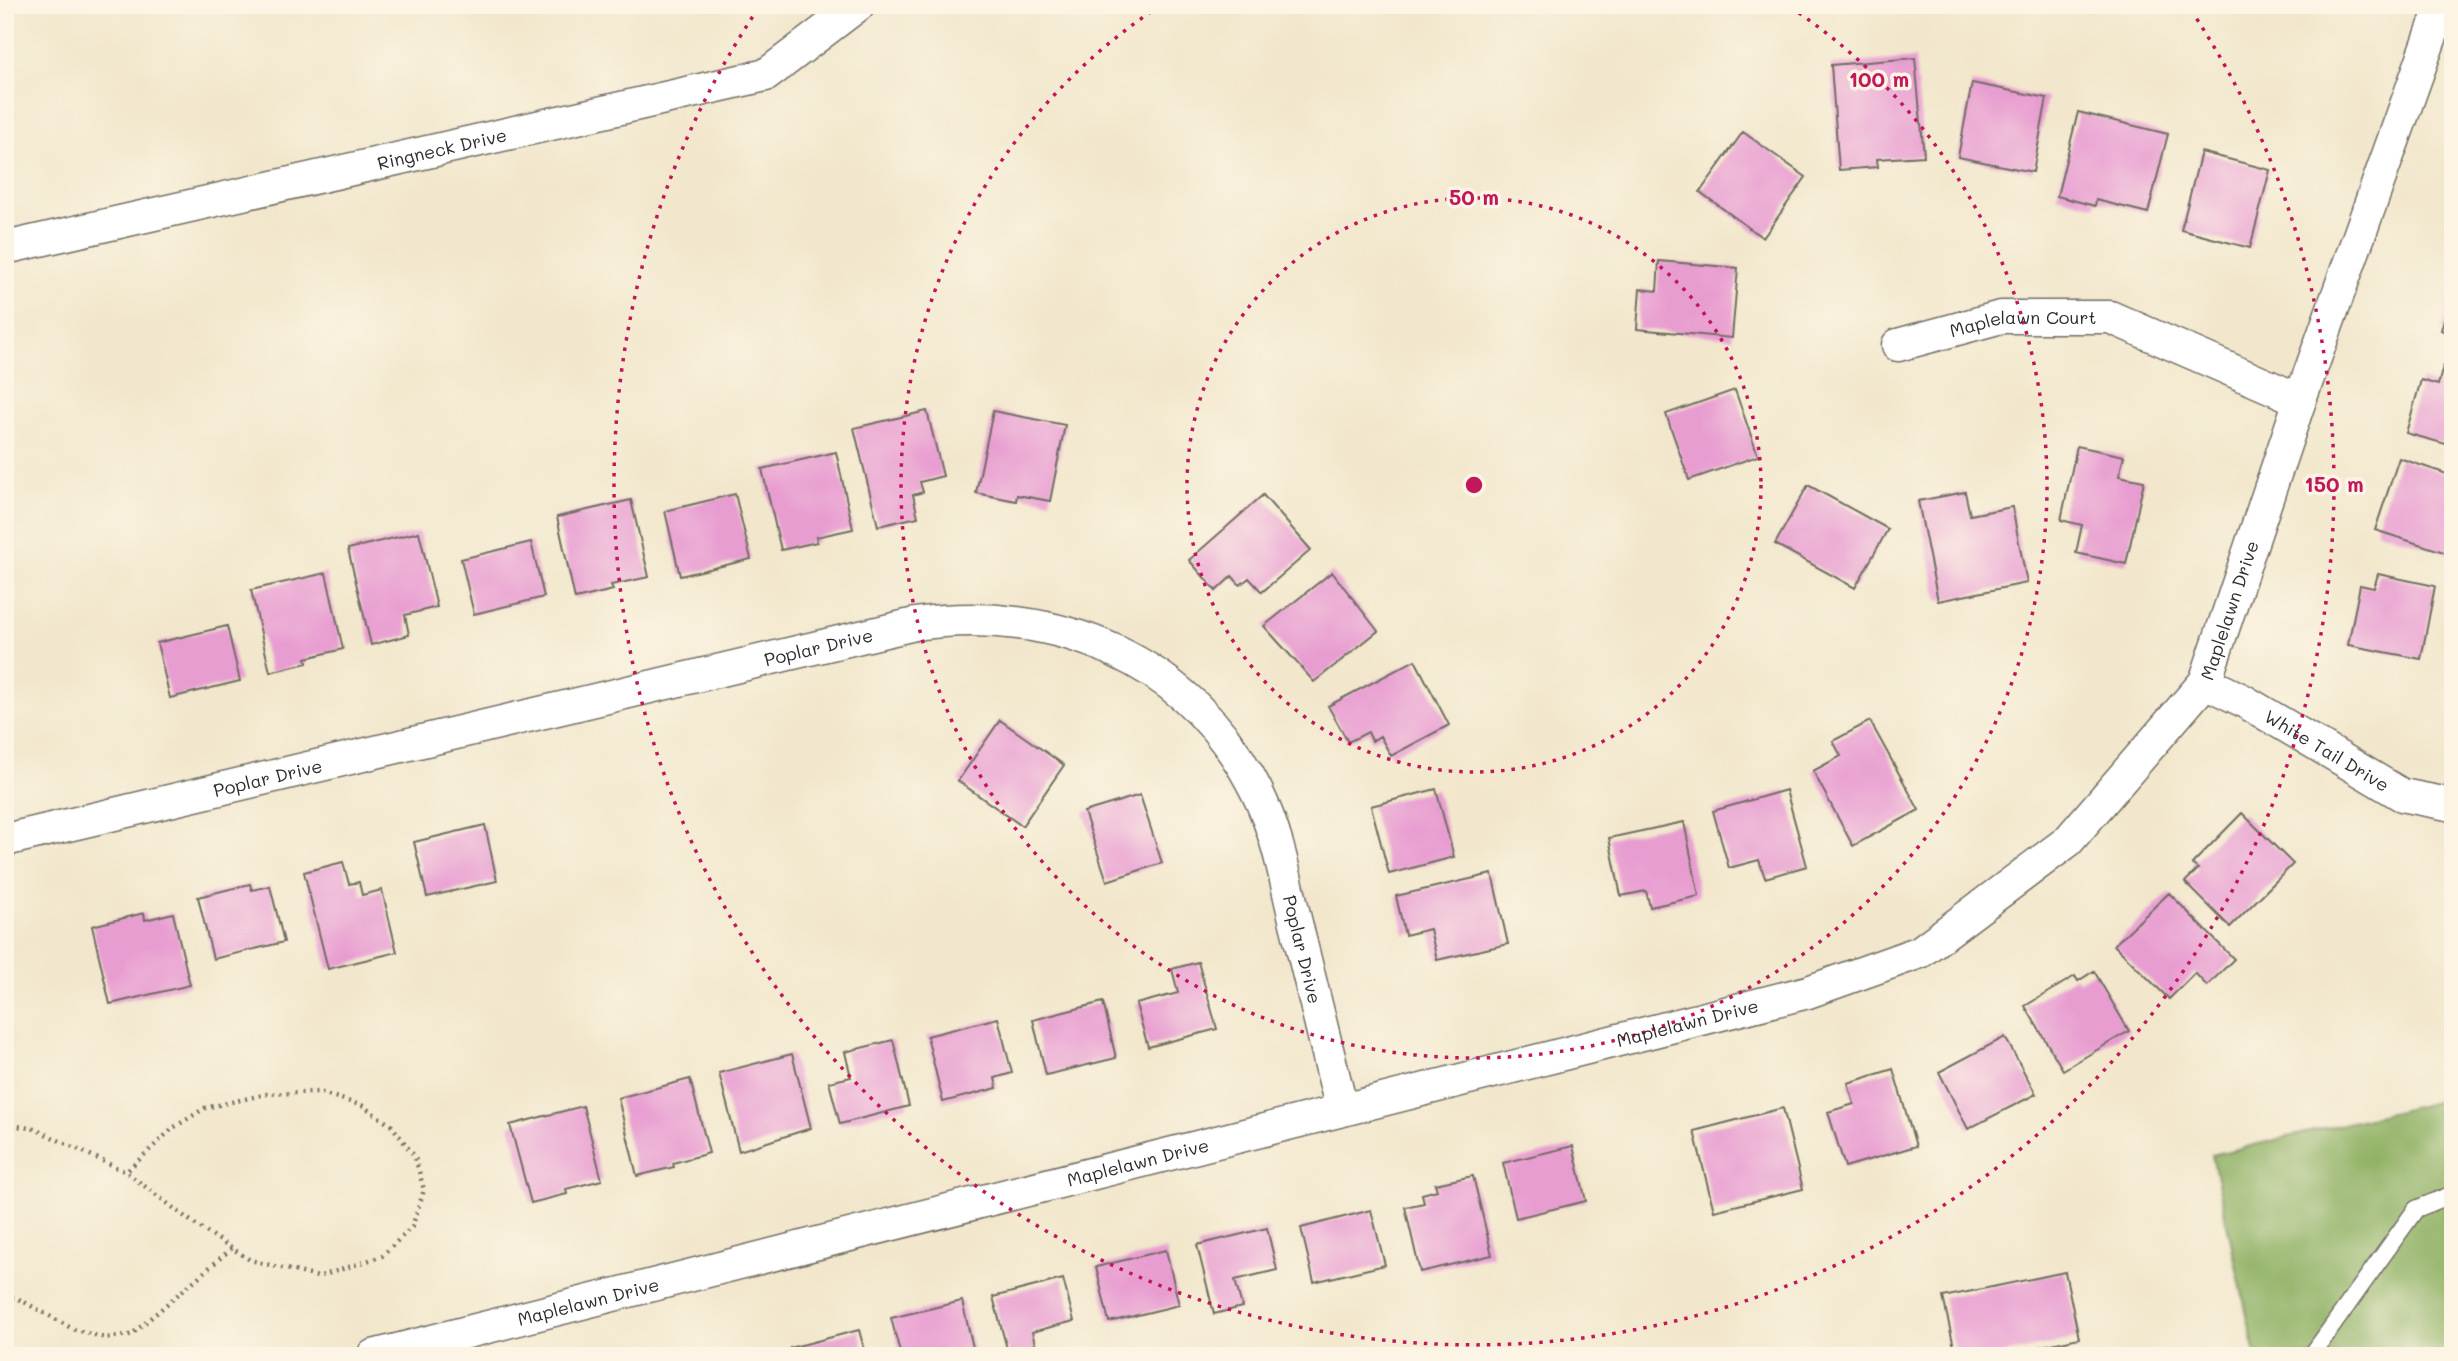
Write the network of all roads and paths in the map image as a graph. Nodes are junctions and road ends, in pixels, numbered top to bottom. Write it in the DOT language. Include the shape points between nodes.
graph roads {
  1 [pos="858,5"];
  2 [pos="2442,5"];
  3 [pos="5,248"];
  4 [pos="1898,345"];
  5 [pos="2300,400"];
  6 [pos="2205,682"];
  7 [pos="2453,805"];
  8 [pos="5,841"];
  9 [pos="8,891"];
  10 [pos="5,907"];
  11 [pos="1342,1110"];
  12 [pos="5,1124"];
  13 [pos="126,1172"];
  14 [pos="2453,1194"];
  15 [pos="232,1248"];
  16 [pos="5,1297"];
  17 [pos="373,1356"];
  18 [pos="2311,1356"];
  1 -- 3 [label="street, Ringneck Drive" via="766,75"];
  2 -- 5 [label="street, Maplelawn Drive"];
  4 -- 5 [label="street, Maplelawn Court" via="2001,317 2110,317"];
  5 -- 6 [label="street, Maplelawn Drive"];
  6 -- 7 [label="street, White Tail Drive" via="2402,795"];
  6 -- 11 [label="street, Maplelawn Drive" via="2068,841 1920,952 1808,992"];
  8 -- 11 [label="street, Poplar Drive" via="915,624 988,619 1062,630 1126,656 1176,690 1201,713 1244,767 1275,838"];
  9 -- 10 [label="path"];
  11 -- 17 [label="street, Maplelawn Drive"];
  12 -- 13 [label="path" via="35,1129"];
  13 -- 15 [label="path"];
  13 -- 15 [label="path" via="173,1128 205,1108 267,1094 319,1092 363,1106 392,1126 415,1157 424,1190 412,1227 382,1256 318,1276 250,1260"];
  14 -- 18 [label="lane" via="2416,1209"];
  15 -- 16 [label="path" via="131,1335 105,1338 73,1329 17,1298"];
}
